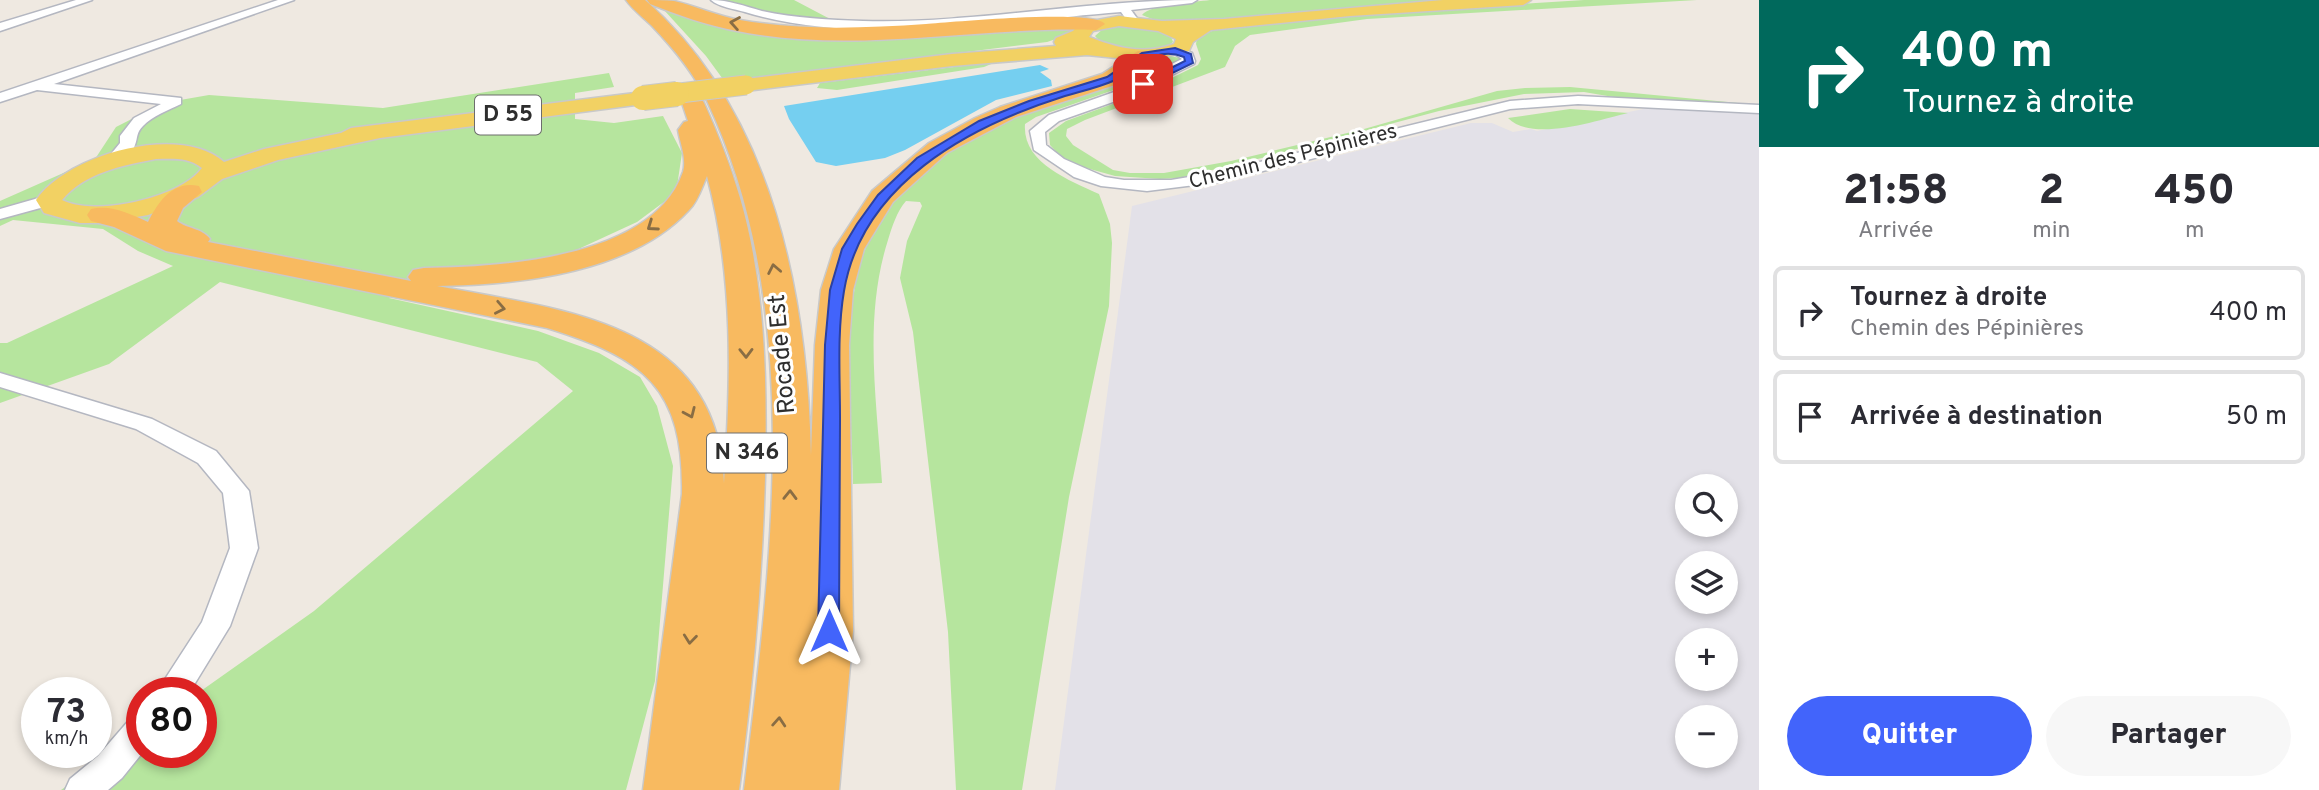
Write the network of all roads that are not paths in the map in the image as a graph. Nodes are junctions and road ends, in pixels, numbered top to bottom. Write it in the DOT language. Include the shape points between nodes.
graph roads {
  1 [pos="87,0"];
  2 [pos="289,0"];
  3 [pos="635,0"];
  4 [pos="656,0"];
  5 [pos="716,0"];
  6 [pos="1192,0"];
  7 [pos="1524,0"];
  8 [pos="615,1"];
  9 [pos="1128,15"];
  10 [pos="1224,24"];
  11 [pos="1162,26"];
  12 [pos="0,27"];
  13 [pos="1088,29"];
  14 [pos="1180,45"];
  15 [pos="1104,50"];
  16 [pos="1145,55"];
  17 [pos="952,60"];
  18 [pos="0,83"];
  19 [pos="35,86"];
  20 [pos="0,97"];
  21 [pos="1759,109"];
  22 [pos="701,120"];
  23 [pos="139,149"];
  24 [pos="206,164"];
  25 [pos="189,192"];
  26 [pos="49,200"];
  27 [pos="0,214"];
  28 [pos="101,215"];
  29 [pos="0,380"];
  30 [pos="182,677"];
  31 [pos="126,748"];
  32 [pos="82,790"];
  33 [pos="671,790"];
  34 [pos="711,790"];
  35 [pos="772,790"];
  36 [pos="811,790"];
  1 -- 12 [label="street"];
  2 -- 19 [label="street"];
  35 -- 3 [label="highway, Rocade Est / N 346, one-way" via="790,575 791,461 787,359 775,269 754,188 719,101 676,39"];
  13 -- 4 [label="highway, one-way" via="1006,24 811,32 718,20"];
  5 -- 9 [label="street" via="792,18 881,24"];
  6 -- 9 [label="street"];
  7 -- 10 [label="main road"];
  8 -- 22 [label="highway, Rocade Est / N 346" via="666,58"];
  9 -- 11 [label="main road"];
  9 -- 13 [label="main road"];
  10 -- 11 [label="main road"];
  10 -- 14 [label="main road" via="1201,30"];
  11 -- 14 [label="main road" via="1173,30"];
  13 -- 15 [label="main road" via="1092,46"];
  13 -- 17 [label="main road, D 55" via="1063,42"];
  14 -- 16 [label="main road"];
  14 -- 21 [label="street, Chemin des Pépinières" via="1189,61 1054,118 1037,131 1039,147 1058,164 1098,181 1170,187 1510,105 1578,100"];
  15 -- 16 [label="main road"];
  15 -- 17 [label="main road, D 55"];
  16 -- 36 [label="highway" via="1110,79 1008,112 938,148 882,197 849,249 837,290 832,345 829,631"];
  17 -- 24 [label="main road, D 55, bridge" via="373,133"];
  18 -- 19 [label="street"];
  19 -- 20 [label="street"];
  19 -- 23 [label="street" via="176,101 139,121 127,136"];
  22 -- 25 [label="highway, one-way" via="690,130 695,175 669,214 613,248 510,274 380,274 187,237 162,223 171,204"];
  22 -- 34 [label="highway, Rocade Est / N 346, one-way" via="726,189 746,326 747,441 740,563"];
  23 -- 24 [label="main road" via="187,152"];
  23 -- 26 [label="main road" via="64,181"];
  24 -- 25 [label="main road"];
  25 -- 28 [label="main road" via="148,207"];
  26 -- 27 [label="street"];
  26 -- 28 [label="main road" via="63,212"];
  28 -- 33 [label="highway, one-way" via="177,244 540,316 591,331 661,369 695,421 702,461 701,528"];
  29 -- 30 [label="street" via="144,424 207,457 236,491 244,548 215,626"];
  31 -- 32 [label="street"];
}
